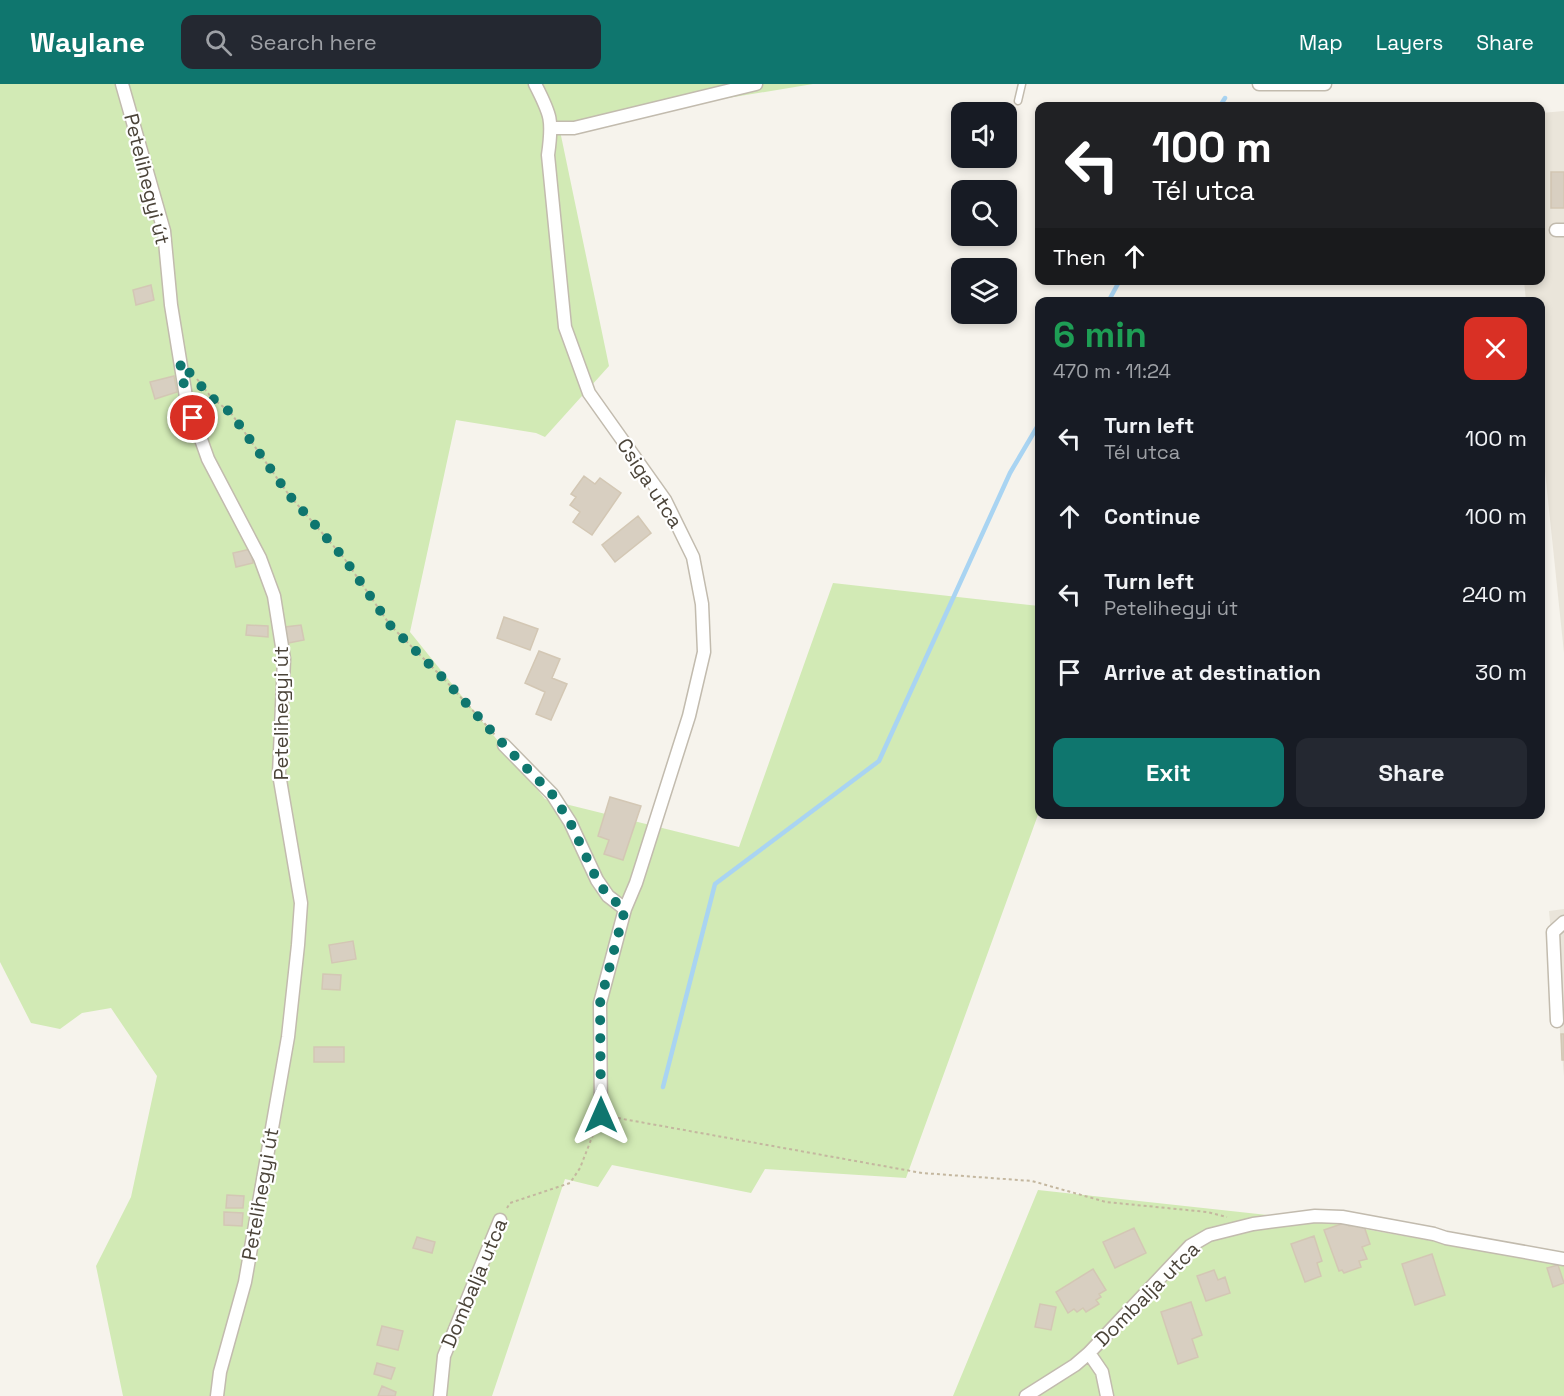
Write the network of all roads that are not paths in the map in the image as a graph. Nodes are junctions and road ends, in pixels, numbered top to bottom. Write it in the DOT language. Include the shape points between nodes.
graph roads {
  1 [pos="122,84"];
  2 [pos="535,84"];
  3 [pos="756,84"];
  4 [pos="1022,84"];
  5 [pos="1259,84"];
  6 [pos="1325,84"];
  7 [pos="737,86"];
  8 [pos="1018,101"];
  9 [pos="552,128"];
  10 [pos="504,745"];
  11 [pos="625,909"];
  12 [pos="1564,922"];
  13 [pos="1557,1021"];
  14 [pos="601,1115"];
  15 [pos="500,1220"];
  16 [pos="1564,1258"];
  17 [pos="1089,1353"];
  18 [pos="217,1396"];
  19 [pos="440,1396"];
  20 [pos="1026,1396"];
  21 [pos="1107,1396"];
  1 -- 18 [label="street, Petelihegyi út" via="164,231 186,397 208,459 260,558 274,596 284,659 279,774 301,903 298,945 288,1037 245,1282"];
  2 -- 9 [label="street" via="549,111"];
  3 -- 7 [label="street"];
  4 -- 8 [label="lane"];
  5 -- 6 [label="street"];
  7 -- 9 [label="street" via="574,128"];
  9 -- 11 [label="street, Csiga utca" via="548,155 565,327 589,393 670,509 693,557 702,604 704,652 689,716"];
  10 -- 11 [label="street" via="552,794 597,880 608,896"];
  11 -- 14 [label="street, Csiga utca" via="600,1003"];
  12 -- 13 [label="street" via="1553,932"];
  15 -- 19 [label="street, Dombalja utca" via="444,1356"];
  16 -- 17 [label="street, Dombalja utca" via="1342,1217 1262,1222 1209,1235 1190,1246"];
  17 -- 20 [label="street, Dombalja utca"];
  17 -- 21 [label="street" via="1102,1372"];
}
